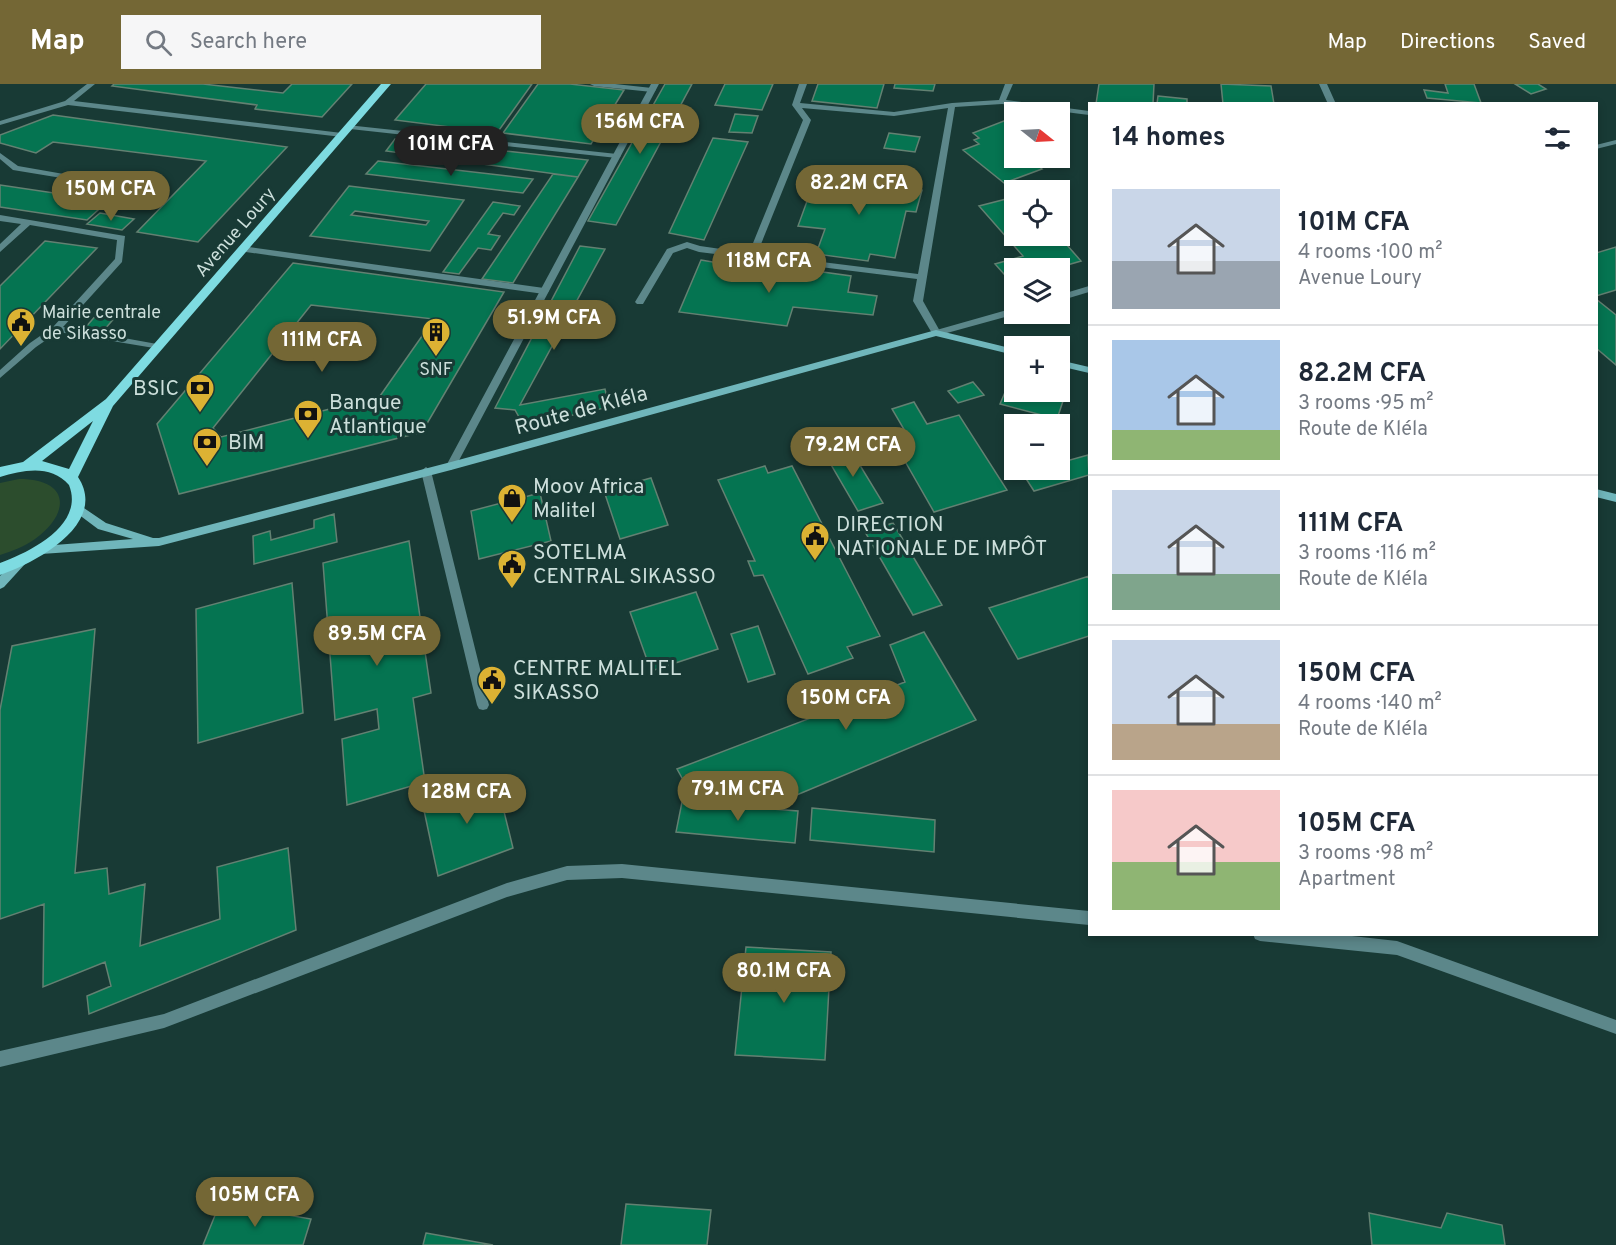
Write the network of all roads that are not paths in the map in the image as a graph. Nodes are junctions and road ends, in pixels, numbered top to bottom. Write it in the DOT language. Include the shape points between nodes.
graph roads {
  1 [pos="91,84"];
  2 [pos="386,84"];
  3 [pos="594,84"];
  4 [pos="803,84"];
  5 [pos="1009,84"];
  6 [pos="1323,84"];
  7 [pos="654,87"];
  8 [pos="1002,102"];
  9 [pos="1331,102"];
  10 [pos="68,103"];
  11 [pos="796,105"];
  12 [pos="952,105"];
  13 [pos="1088,113"];
  14 [pos="0,123"];
  15 [pos="346,131"];
  16 [pos="1616,142"];
  17 [pos="1598,146"];
  18 [pos="0,155"];
  19 [pos="617,156"];
  20 [pos="98,182"];
  21 [pos="0,218"];
  22 [pos="28,222"];
  23 [pos="0,249"];
  24 [pos="242,249"];
  25 [pos="752,256"];
  26 [pos="921,277"];
  27 [pos="1088,289"];
  28 [pos="544,291"];
  29 [pos="1070,295"];
  30 [pos="640,302"];
  31 [pos="1004,313"];
  32 [pos="56,329"];
  33 [pos="936,333"];
  34 [pos="157,346"];
  35 [pos="1004,350"];
  36 [pos="1070,366"];
  37 [pos="1088,370"];
  38 [pos="0,375"];
  39 [pos="110,402"];
  40 [pos="26,466"];
  41 [pos="451,466"];
  42 [pos="426,471"];
  43 [pos="0,472"];
  44 [pos="72,477"];
  45 [pos="1598,494"];
  46 [pos="1616,498"];
  47 [pos="78,508"];
  48 [pos="159,542"];
  49 [pos="41,550"];
  50 [pos="21,561"];
  51 [pos="0,569"];
  52 [pos="0,584"];
  53 [pos="483,705"];
  54 [pos="1088,918"];
  55 [pos="1280,936"];
  56 [pos="1616,1028"];
  57 [pos="0,1059"];
  1 -- 10 [label="street"];
  2 -- 15 [label="main road, Avenue Loury"];
  3 -- 7 [label="street"];
  4 -- 11 [label="street"];
  5 -- 8 [label="street"];
  6 -- 9 [label="street"];
  7 -- 19 [label="street"];
  8 -- 12 [label="street"];
  8 -- 13 [label="street"];
  10 -- 14 [label="street"];
  10 -- 15 [label="street"];
  11 -- 12 [label="street" via="894,114"];
  11 -- 25 [label="street" via="807,120"];
  12 -- 26 [label="street"];
  15 -- 19 [label="street"];
  15 -- 24 [label="main road, Avenue Loury"];
  16 -- 17 [label="street"];
  18 -- 20 [label="street" via="16,168"];
  19 -- 28 [label="street"];
  21 -- 22 [label="street"];
  22 -- 23 [label="street"];
  22 -- 32 [label="street" via="122,237 119,260"];
  24 -- 28 [label="street"];
  24 -- 34 [label="main road, Avenue Loury"];
  25 -- 26 [label="street"];
  25 -- 30 [label="street" via="687,244 670,251"];
  26 -- 33 [label="street" via="918,302"];
  27 -- 29 [label="street"];
  28 -- 41 [label="street"];
  31 -- 33 [label="street"];
  32 -- 34 [label="street"];
  32 -- 38 [label="street"];
  33 -- 35 [label="main road, Route de Kléla"];
  33 -- 41 [label="main road, Route de Kléla"];
  34 -- 39 [label="main road, Avenue Loury"];
  36 -- 37 [label="main road"];
  39 -- 40 [label="main road"];
  39 -- 44 [label="main road"];
  40 -- 43 [label="main road"];
  40 -- 44 [label="main road" via="52,468"];
  41 -- 42 [label="main road, Route de Kléla"];
  42 -- 48 [label="main road, Route de Kléla"];
  42 -- 53 [label="street"];
  44 -- 47 [label="main road" via="80,496"];
  45 -- 46 [label="main road"];
  47 -- 48 [label="main road" via="102,526"];
  47 -- 49 [label="main road" via="64,530"];
  48 -- 49 [label="main road, Route de Kléla"];
  49 -- 50 [label="main road"];
  50 -- 51 [label="main road"];
  50 -- 52 [label="main road"];
  54 -- 57 [label="street" via="622,871 567,873 507,891 164,1021"];
  55 -- 56 [label="street" via="1398,948"];
}
